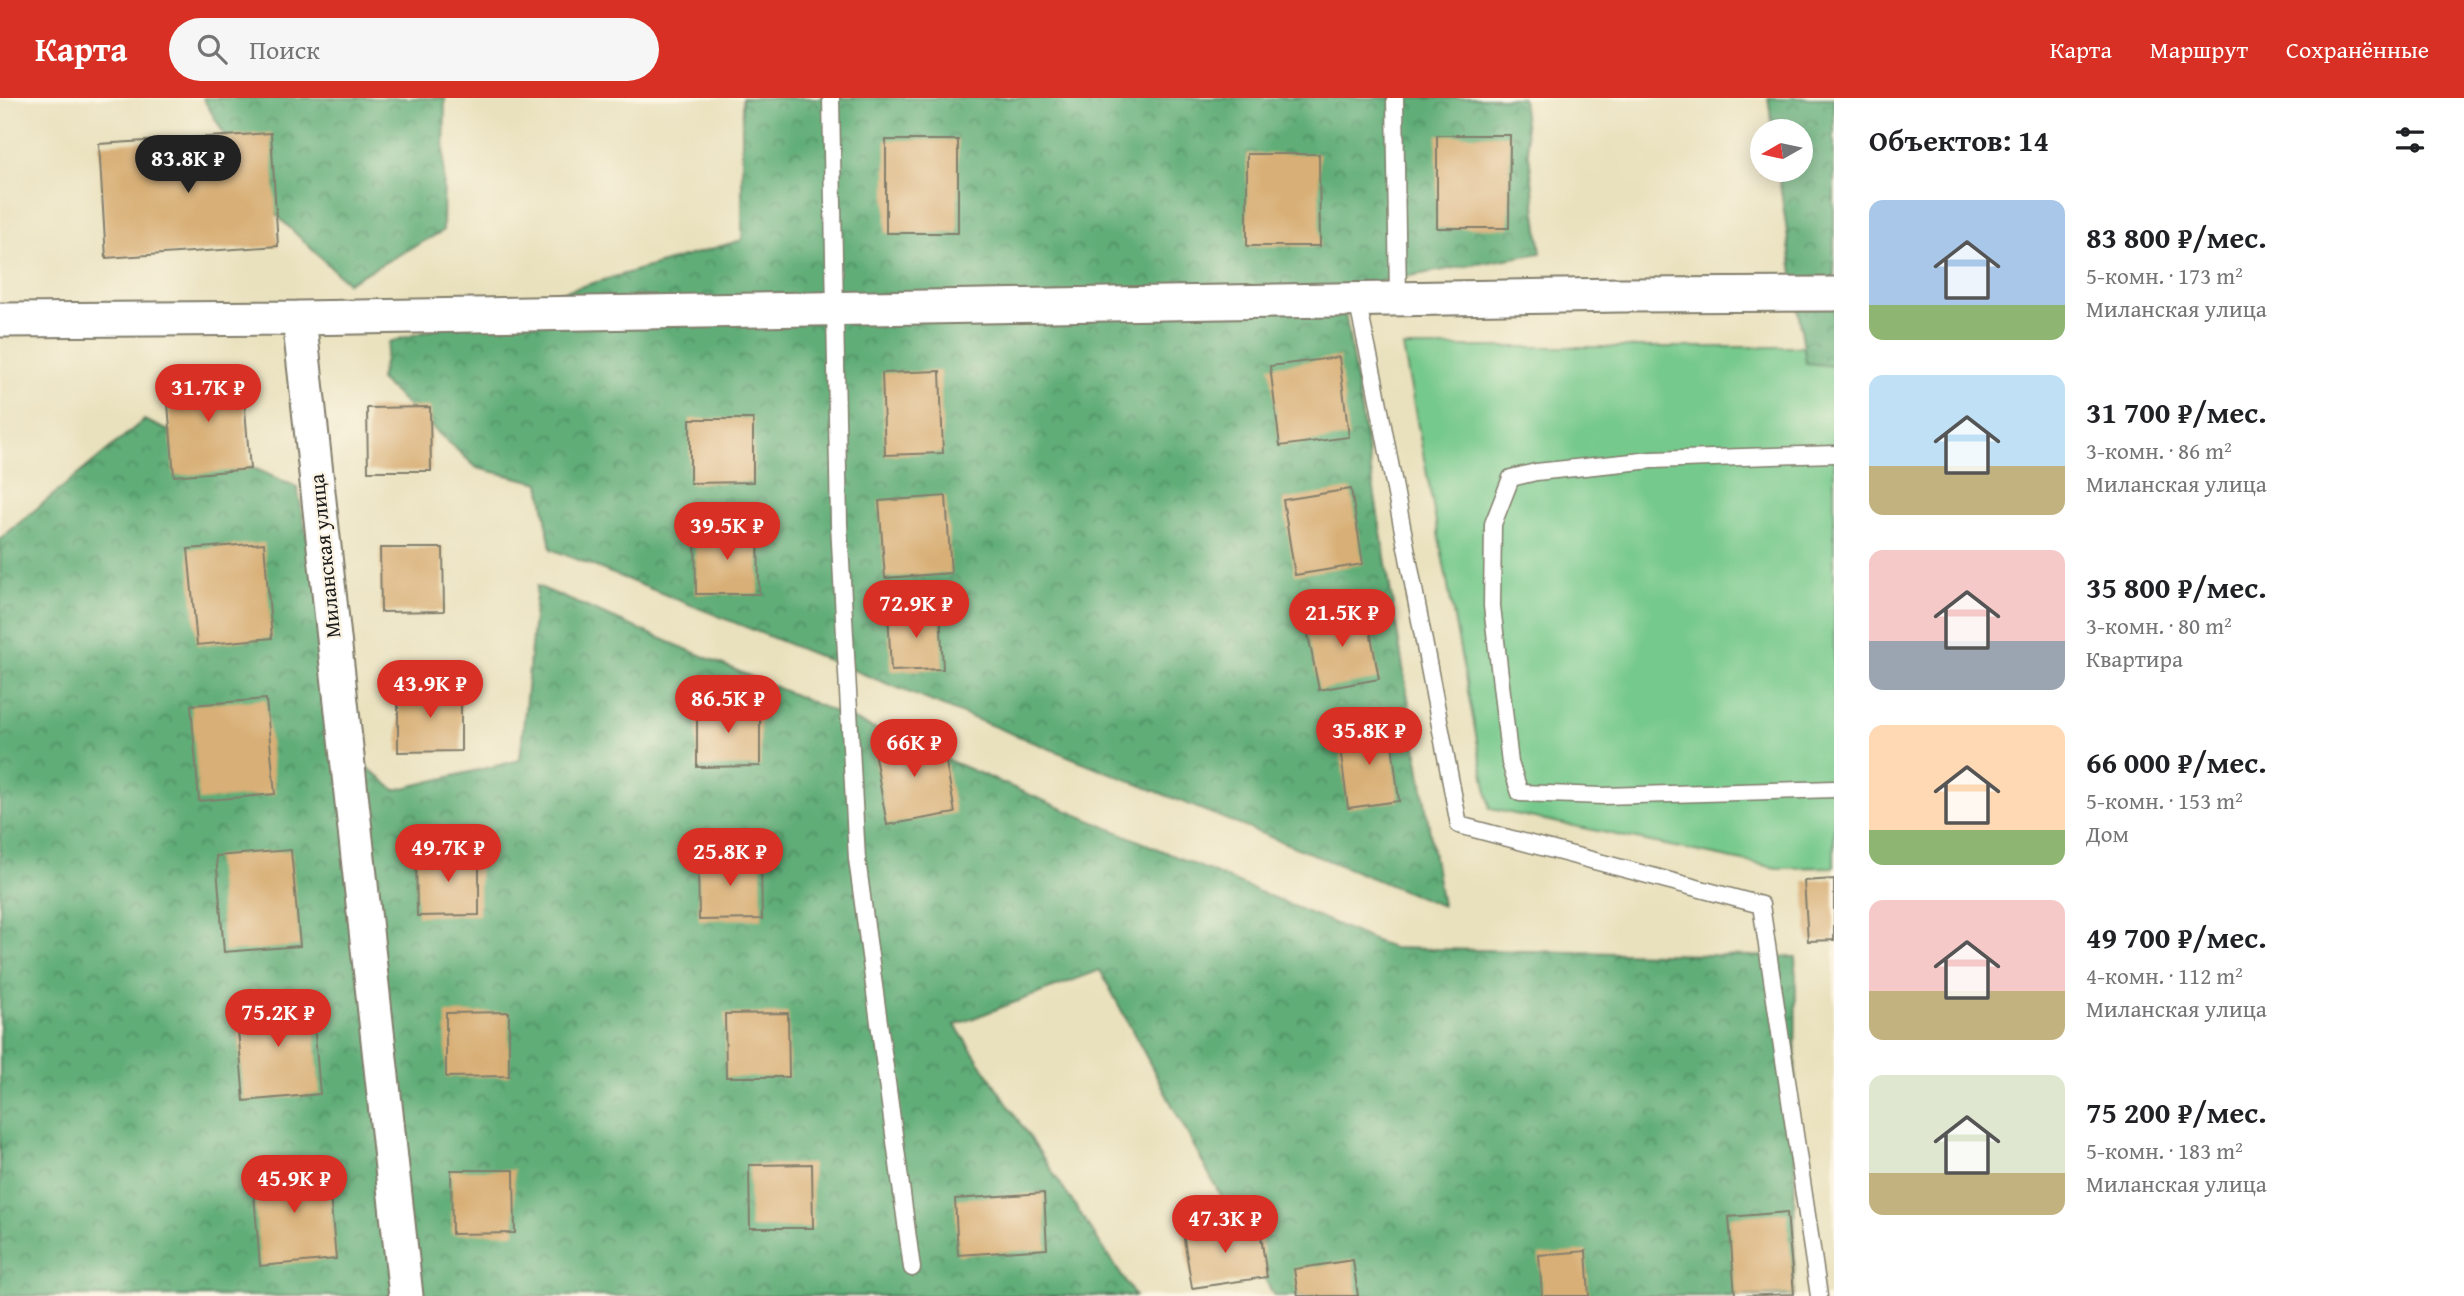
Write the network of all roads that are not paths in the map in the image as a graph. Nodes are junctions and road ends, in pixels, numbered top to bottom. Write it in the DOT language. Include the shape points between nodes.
graph roads {
  1 [pos="831,98"];
  2 [pos="1395,98"];
  3 [pos="1834,294"];
  4 [pos="1357,299"];
  5 [pos="1398,299"];
  6 [pos="835,308"];
  7 [pos="299,318"];
  8 [pos="0,320"];
  9 [pos="1834,454"];
  10 [pos="1834,789"];
  11 [pos="912,1268"];
  12 [pos="406,1296"];
  13 [pos="1819,1296"];
  1 -- 6 [label="lane"];
  2 -- 5 [label="lane"];
  3 -- 5 [label="street"];
  4 -- 5 [label="street"];
  4 -- 6 [label="street"];
  4 -- 13 [label="lane" via="1459,825 1761,905"];
  6 -- 7 [label="street"];
  6 -- 11 [label="lane" via="840,538 857,859"];
  7 -- 8 [label="street"];
  7 -- 12 [label="street, Миланская улица"];
  9 -- 10 [label="lane" via="1652,460 1511,478 1493,524 1492,607 1510,763 1520,793 1603,796"];
}
